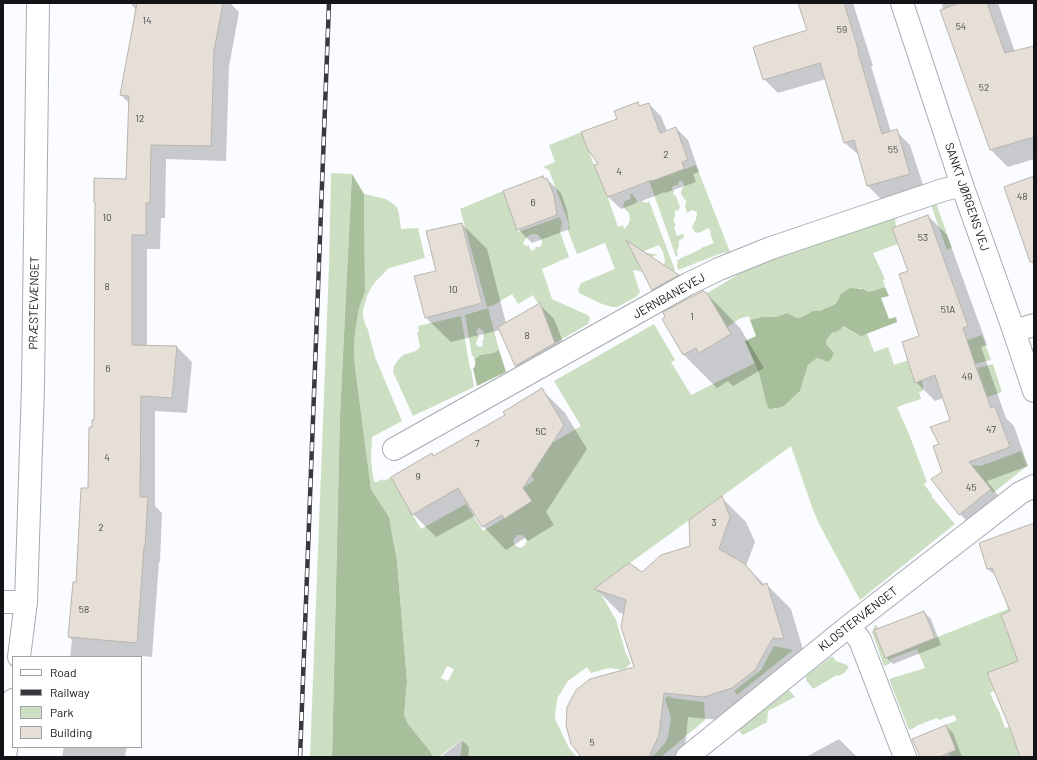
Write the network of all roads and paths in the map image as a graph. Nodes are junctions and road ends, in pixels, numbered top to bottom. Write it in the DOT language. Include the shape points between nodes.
graph roads {
  1 [pos="38,3"];
  2 [pos="902,3"];
  3 [pos="962,185"];
  4 [pos="1024,328"];
  5 [pos="1034,391"];
  6 [pos="394,449"];
  7 [pos="1034,486"];
  8 [pos="3,602"];
  9 [pos="26,602"];
  10 [pos="849,626"];
  11 [pos="19,656"];
  12 [pos="12,707"];
  13 [pos="5,757"];
  14 [pos="687,757"];
  15 [pos="904,757"];
  1 -- 9 [label="street, PRÆSTEVÆNGET" via="33,386"];
  2 -- 3 [label="street, SANKT JØRGENS VEJ"];
  3 -- 4 [label="street, SANKT JØRGENS VEJ"];
  3 -- 6 [label="street, JERNBANEVEJ" via="779,246 719,269"];
  4 -- 5 [label="street, SANKT JØRGENS VEJ"];
  7 -- 10 [label="street, KLOSTERVÆNGET" via="1020,492"];
  8 -- 9 [label="street"];
  9 -- 11 [label="street, PRÆSTEVÆNGET"];
  10 -- 14 [label="street, KLOSTERVÆNGET"];
  10 -- 15 [label="street" via="860,640"];
  12 -- 13 [label="street"];
}
